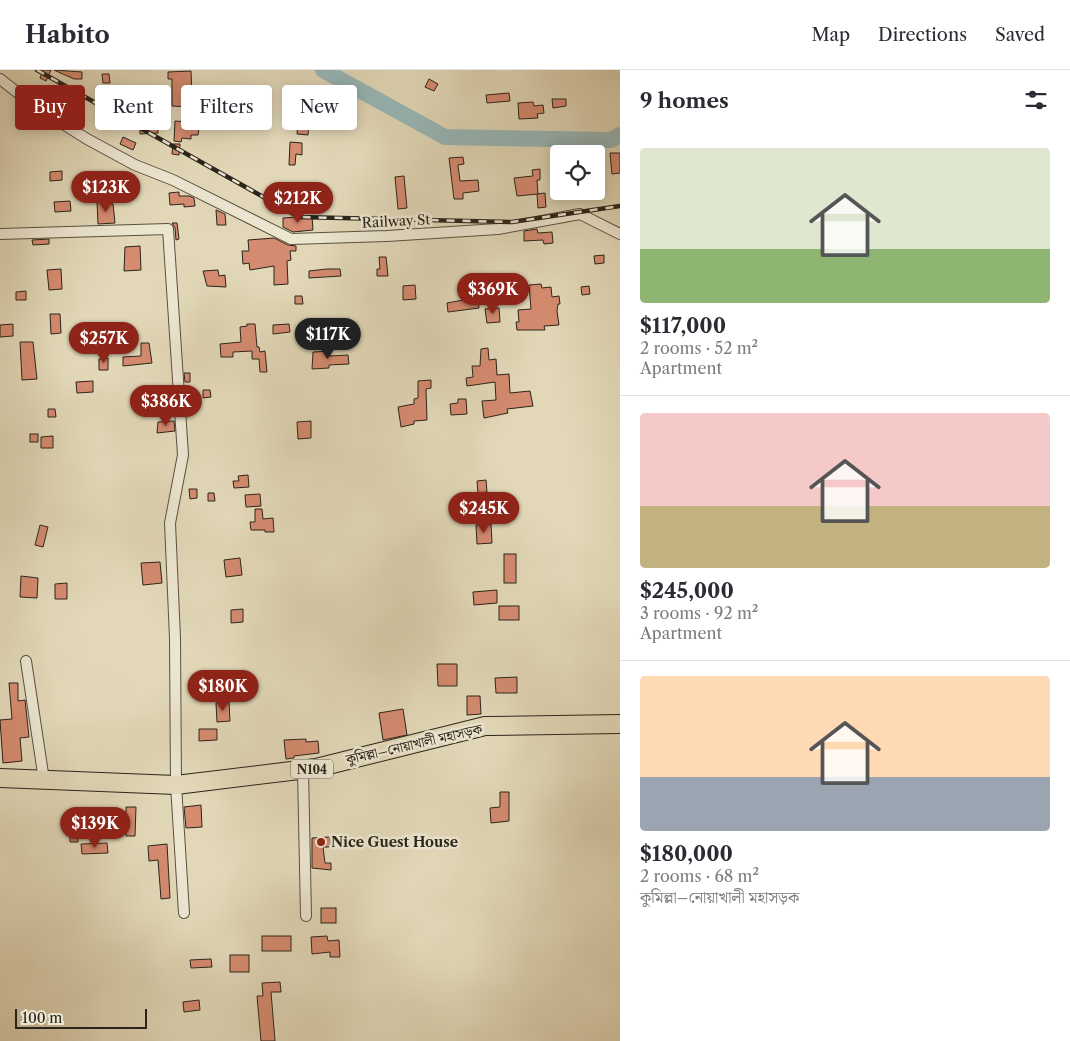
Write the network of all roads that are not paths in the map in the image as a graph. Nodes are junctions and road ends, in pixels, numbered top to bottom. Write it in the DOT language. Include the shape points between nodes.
graph roads {
  1 [pos="0,79"];
  2 [pos="0,234"];
  3 [pos="620,234"];
  4 [pos="26,661"];
  5 [pos="620,724"];
  6 [pos="303,770"];
  7 [pos="0,778"];
  8 [pos="44,780"];
  9 [pos="176,786"];
  10 [pos="184,913"];
  11 [pos="306,916"];
  1 -- 3 [label="street, Railway St" via="36,107 87,139 291,238 498,229 580,214"];
  2 -- 9 [label="street" via="168,229 183,455 170,523"];
  4 -- 8 [label="street"];
  5 -- 6 [label="highway, কুমিল্লা–নোয়াখালী মহাসড়ক / N104" via="485,726"];
  6 -- 9 [label="highway, কুমিল্লা–নোয়াখালী মহাসড়ক / N104"];
  6 -- 11 [label="street"];
  7 -- 8 [label="highway, কুমিল্লা–নোয়াখালী মহাসড়ক / N104"];
  8 -- 9 [label="highway, কুমিল্লা–নোয়াখালী মহাসড়ক / N104"];
  9 -- 10 [label="street"];
}
